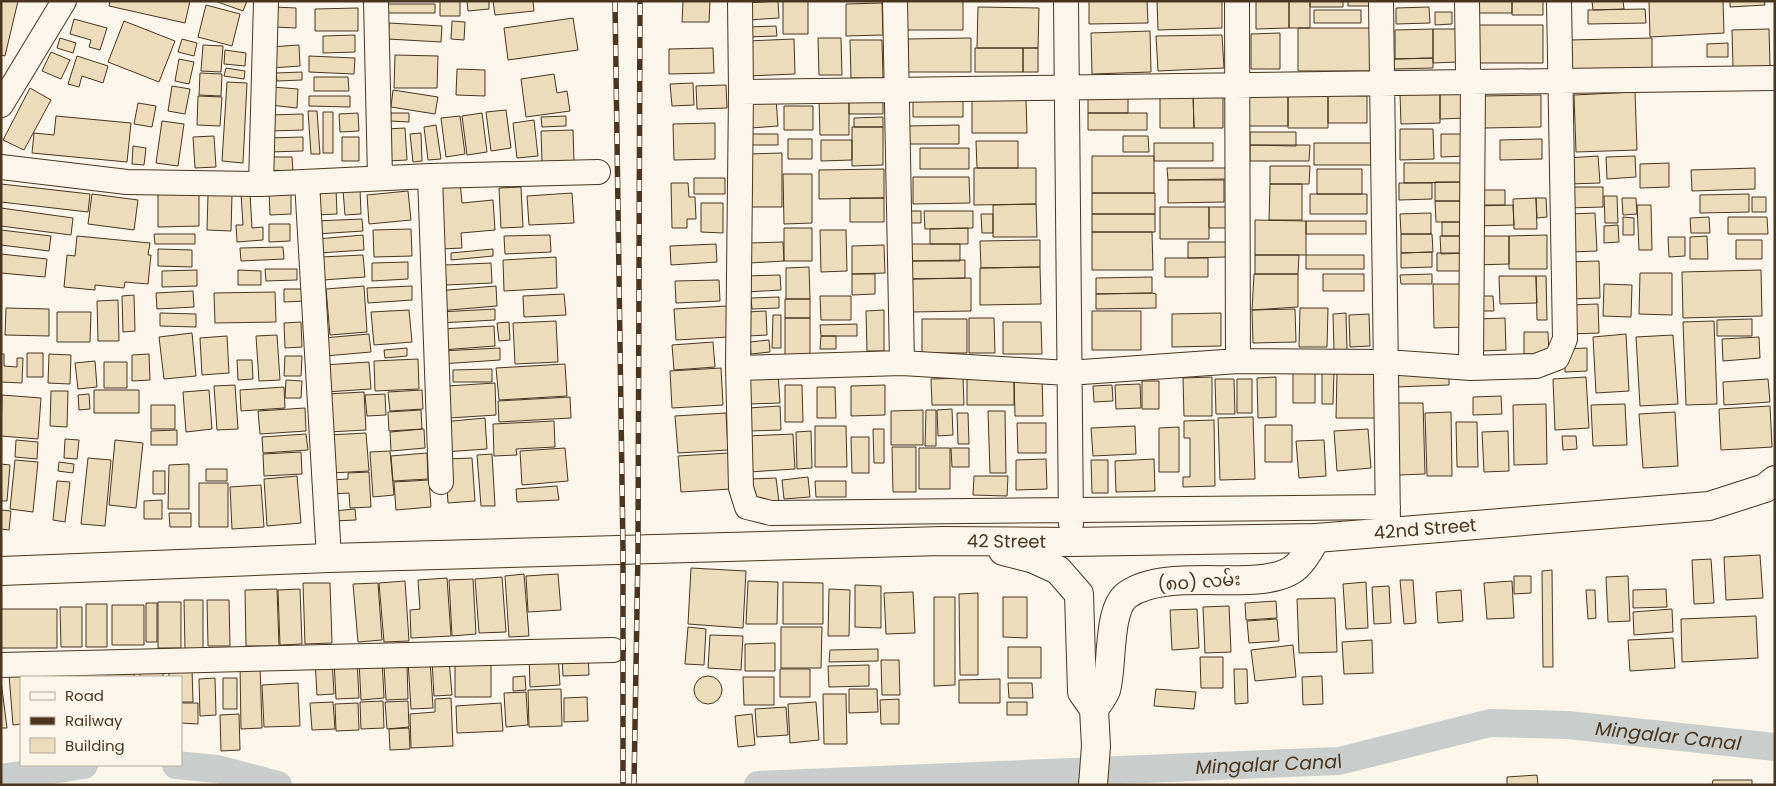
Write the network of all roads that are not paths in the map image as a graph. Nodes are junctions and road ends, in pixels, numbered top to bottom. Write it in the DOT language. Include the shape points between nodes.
graph roads {
  1 [pos="64,1"];
  2 [pos="266,1"];
  3 [pos="376,1"];
  4 [pos="740,1"];
  5 [pos="895,1"];
  6 [pos="1066,1"];
  7 [pos="1237,1"];
  8 [pos="1381,1"];
  9 [pos="1467,1"];
  10 [pos="1559,1"];
  11 [pos="1775,78"];
  12 [pos="1559,81"];
  13 [pos="1473,83"];
  14 [pos="1383,84"];
  15 [pos="1065,86"];
  16 [pos="1238,86"];
  17 [pos="897,91"];
  18 [pos="741,92"];
  19 [pos="1,105"];
  20 [pos="1,166"];
  21 [pos="598,172"];
  22 [pos="430,176"];
  23 [pos="380,178"];
  24 [pos="307,182"];
  25 [pos="261,184"];
  26 [pos="1238,361"];
  27 [pos="1386,362"];
  28 [pos="902,363"];
  29 [pos="738,368"];
  30 [pos="1471,368"];
  31 [pos="1068,373"];
  32 [pos="1775,480"];
  33 [pos="441,482"];
  34 [pos="1071,510"];
  35 [pos="1388,519"];
  36 [pos="1316,538"];
  37 [pos="942,542"];
  38 [pos="1070,542"];
  39 [pos="329,558"];
  40 [pos="1,571"];
  41 [pos="612,650"];
  42 [pos="1,665"];
  43 [pos="1094,709"];
  44 [pos="1093,785"];
  1 -- 19 [label="street"];
  2 -- 25 [label="street"];
  3 -- 23 [label="street"];
  4 -- 18 [label="street"];
  5 -- 17 [label="street"];
  6 -- 15 [label="street"];
  7 -- 16 [label="street"];
  8 -- 14 [label="street"];
  9 -- 13 [label="street" via="1468,71"];
  10 -- 12 [label="street"];
  11 -- 12 [label="street"];
  12 -- 13 [label="street"];
  12 -- 30 [label="street" via="1564,339 1557,358 1536,366"];
  13 -- 14 [label="street"];
  13 -- 30 [label="street"];
  14 -- 16 [label="street"];
  14 -- 27 [label="street"];
  15 -- 16 [label="street"];
  15 -- 17 [label="street"];
  15 -- 31 [label="street"];
  16 -- 26 [label="street"];
  17 -- 18 [label="street"];
  17 -- 28 [label="street"];
  18 -- 29 [label="street"];
  20 -- 25 [label="street" via="127,182"];
  21 -- 22 [label="street"];
  22 -- 23 [label="street"];
  22 -- 33 [label="street"];
  23 -- 24 [label="street"];
  24 -- 25 [label="street"];
  24 -- 39 [label="street"];
  26 -- 27 [label="street"];
  26 -- 31 [label="street"];
  27 -- 30 [label="street"];
  27 -- 35 [label="street"];
  28 -- 29 [label="street"];
  28 -- 31 [label="street"];
  29 -- 34 [label="street" via="741,488 747,507 771,514"];
  31 -- 34 [label="street"];
  32 -- 35 [label="street, 42nd Street" via="1765,488 1709,506"];
  34 -- 35 [label="street"];
  34 -- 38 [label="street"];
  35 -- 36 [label="street, 42nd Street"];
  36 -- 38 [label="street, 42nd Street"];
  36 -- 43 [label="street, (၈၀) လမ်း" via="1297,567 1276,576 1180,580 1152,584 1127,595 1118,608 1106,691"];
  37 -- 38 [label="street, 42 Street"];
  37 -- 39 [label="street"];
  37 -- 43 [label="street" via="1008,552 1058,570 1079,594 1082,692"];
  39 -- 40 [label="street"];
  41 -- 42 [label="street"];
  43 -- 44 [label="street"];
}
